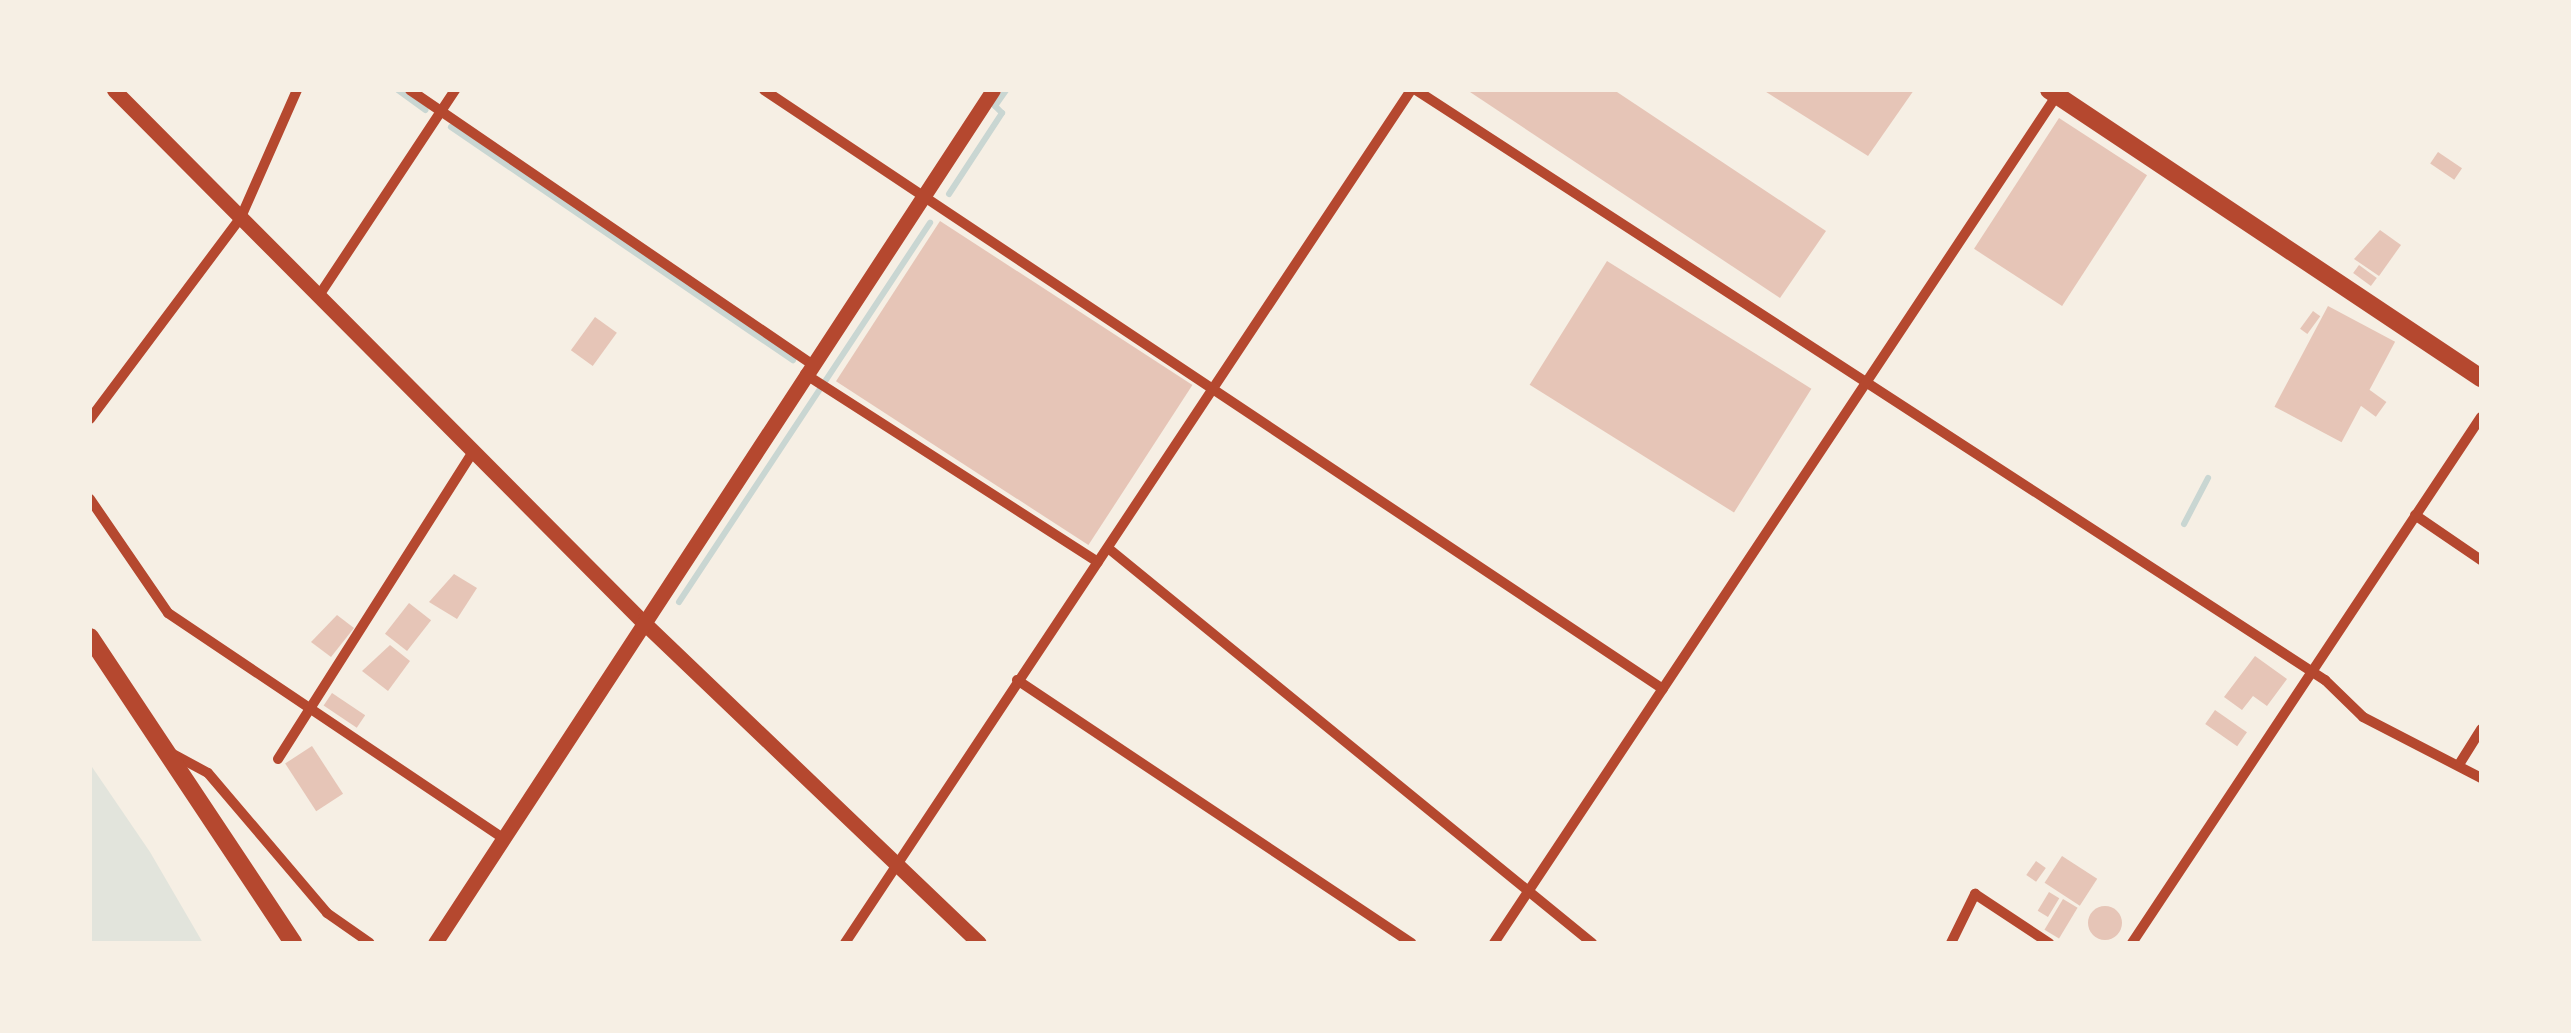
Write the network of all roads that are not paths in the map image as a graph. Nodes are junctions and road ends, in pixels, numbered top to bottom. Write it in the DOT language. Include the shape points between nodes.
graph roads {
  1 [pos="114,90"];
  2 [pos="297,90"];
  3 [pos="410,90"];
  4 [pos="455,90"];
  5 [pos="764,90"];
  6 [pos="993,90"];
  7 [pos="1414,90"];
  8 [pos="2056,92"];
  9 [pos="440,112"];
  10 [pos="923,198"];
  11 [pos="241,216"];
  12 [pos="320,294"];
  13 [pos="816,378"];
  14 [pos="2481,378"];
  15 [pos="1865,386"];
  16 [pos="1210,391"];
  17 [pos="2481,417"];
  18 [pos="90,419"];
  19 [pos="474,450"];
  20 [pos="90,499"];
  21 [pos="2415,516"];
  22 [pos="1108,548"];
  23 [pos="2481,560"];
  24 [pos="1098,562"];
  25 [pos="642,621"];
  26 [pos="90,637"];
  27 [pos="2306,675"];
  28 [pos="1017,680"];
  29 [pos="1663,689"];
  30 [pos="311,708"];
  31 [pos="2481,728"];
  32 [pos="168,752"];
  33 [pos="278,759"];
  34 [pos="2460,763"];
  35 [pos="2481,778"];
  36 [pos="501,837"];
  37 [pos="897,864"];
  38 [pos="1526,894"];
  39 [pos="292,943"];
  40 [pos="370,943"];
  41 [pos="435,943"];
  42 [pos="845,943"];
  43 [pos="979,943"];
  44 [pos="1411,943"];
  45 [pos="1494,943"];
  46 [pos="1592,943"];
  47 [pos="1950,943"];
  48 [pos="2049,943"];
  49 [pos="2132,943"];
  1 -- 11 [label="street"];
  2 -- 11 [label="street"];
  3 -- 9 [label="street"];
  4 -- 9 [label="street"];
  5 -- 10 [label="street"];
  6 -- 10 [label="street"];
  7 -- 15 [label="street"];
  7 -- 16 [label="street"];
  8 -- 14 [label="main road"];
  8 -- 15 [label="street"];
  9 -- 12 [label="street"];
  9 -- 13 [label="street"];
  10 -- 13 [label="street"];
  10 -- 16 [label="street"];
  11 -- 12 [label="street"];
  11 -- 18 [label="street"];
  12 -- 19 [label="street"];
  13 -- 24 [label="street"];
  13 -- 25 [label="street"];
  15 -- 27 [label="street"];
  15 -- 29 [label="street"];
  16 -- 22 [label="street"];
  16 -- 29 [label="street"];
  17 -- 21 [label="street"];
  19 -- 25 [label="street"];
  19 -- 30 [label="street"];
  20 -- 30 [label="street" via="168,612"];
  21 -- 23 [label="street"];
  21 -- 27 [label="street"];
  22 -- 24 [label="street"];
  22 -- 38 [label="street"];
  24 -- 28 [label="street"];
  25 -- 36 [label="street"];
  25 -- 37 [label="street"];
  26 -- 32 [label="main road"];
  27 -- 34 [label="street" via="2344,694 2362,717"];
  27 -- 49 [label="street"];
  28 -- 37 [label="street"];
  28 -- 44 [label="street"];
  29 -- 38 [label="street"];
  30 -- 33 [label="street"];
  30 -- 36 [label="street"];
  31 -- 34 [label="street"];
  32 -- 39 [label="main road"];
  32 -- 40 [label="street" via="208,773 328,913"];
  34 -- 35 [label="street"];
  36 -- 41 [label="street"];
  37 -- 42 [label="street"];
  37 -- 43 [label="street"];
  38 -- 45 [label="street"];
  38 -- 46 [label="street"];
  47 -- 48 [label="street" via="1975,894"];
}
